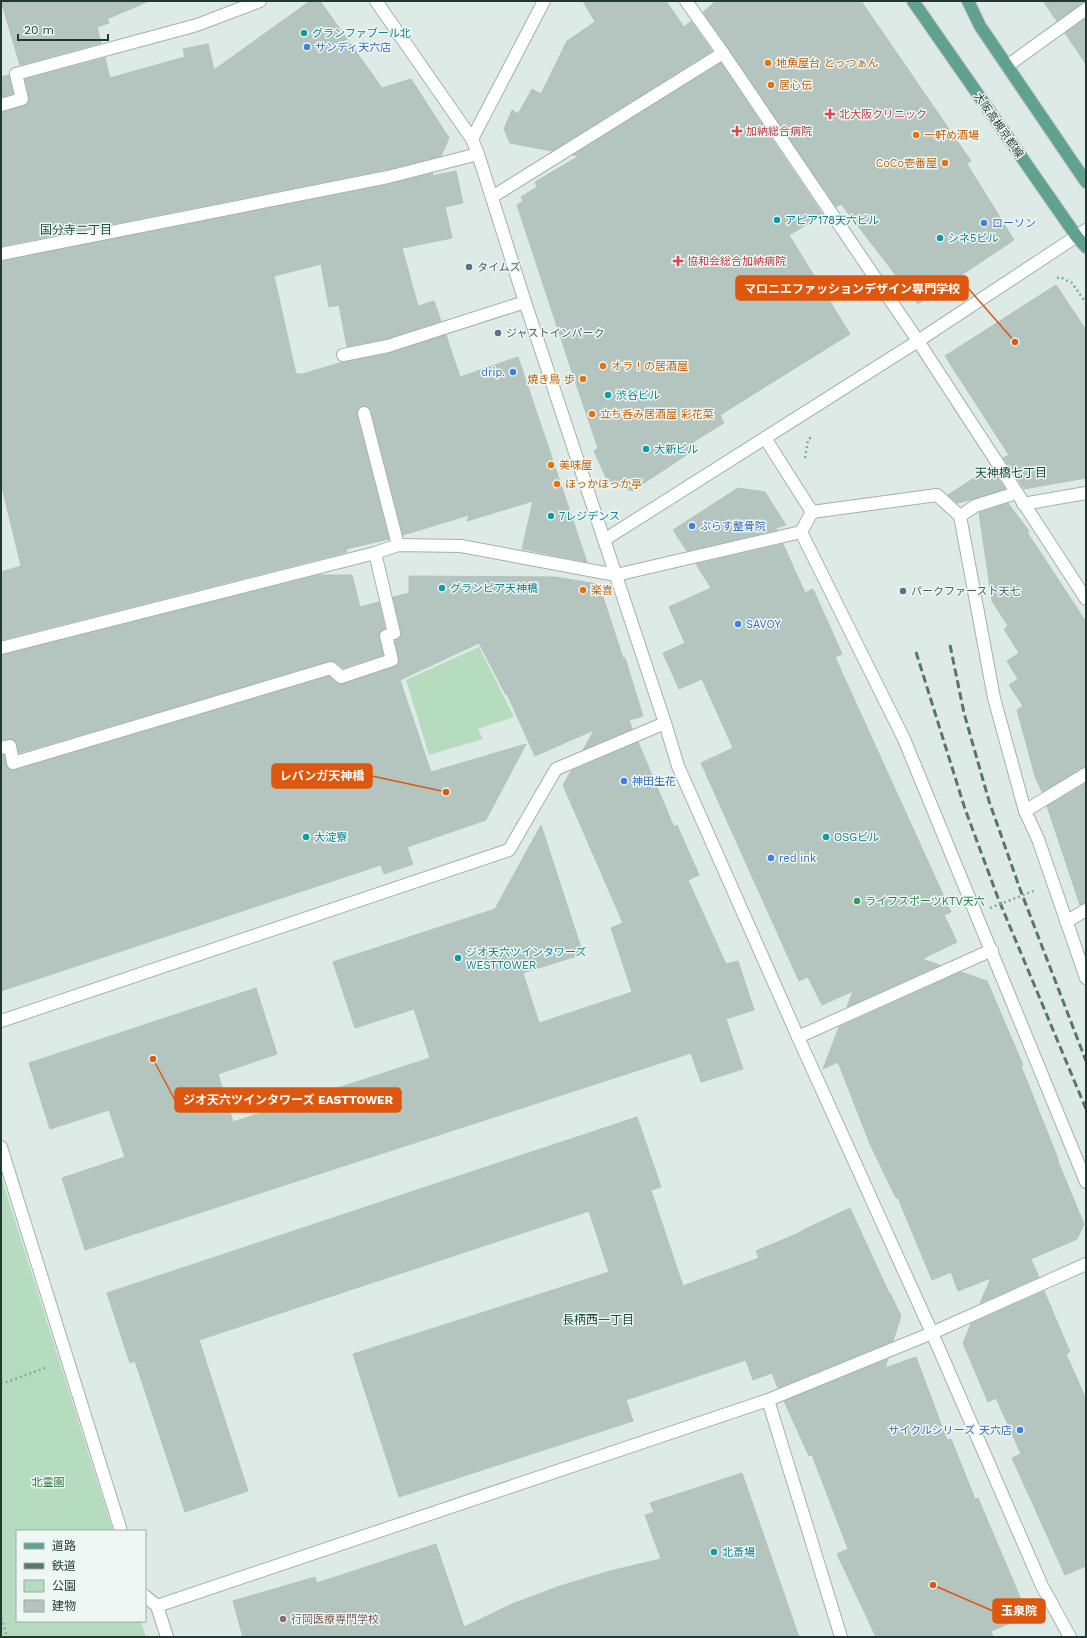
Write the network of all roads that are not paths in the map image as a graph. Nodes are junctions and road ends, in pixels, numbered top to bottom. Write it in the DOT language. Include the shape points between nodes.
graph roads {
  1 [pos="260,1"];
  2 [pos="376,1"];
  3 [pos="544,1"];
  4 [pos="913,1"];
  5 [pos="968,1"];
  6 [pos="689,2"];
  7 [pos="1086,9"];
  8 [pos="723,53"];
  9 [pos="1007,66"];
  10 [pos="1,105"];
  11 [pos="472,139"];
  12 [pos="478,154"];
  13 [pos="1086,182"];
  14 [pos="492,197"];
  15 [pos="1081,234"];
  16 [pos="1086,247"];
  17 [pos="1,254"];
  18 [pos="524,302"];
  19 [pos="918,341"];
  20 [pos="343,355"];
  21 [pos="364,413"];
  22 [pos="765,438"];
  23 [pos="1016,493"];
  24 [pos="1086,493"];
  25 [pos="1023,504"];
  26 [pos="812,512"];
  27 [pos="960,516"];
  28 [pos="801,532"];
  29 [pos="604,540"];
  30 [pos="398,545"];
  31 [pos="375,553"];
  32 [pos="616,576"];
  33 [pos="1086,599"];
  34 [pos="1,648"];
  35 [pos="665,723"];
  36 [pos="1,748"];
  37 [pos="1086,774"];
  38 [pos="1025,810"];
  39 [pos="1086,910"];
  40 [pos="1066,922"];
  41 [pos="992,950"];
  42 [pos="1086,978"];
  43 [pos="1,1021"];
  44 [pos="798,1037"];
  45 [pos="1,1147"];
  46 [pos="1086,1182"];
  47 [pos="1086,1264"];
  48 [pos="932,1332"];
  49 [pos="768,1400"];
  50 [pos="121,1530"];
  51 [pos="146,1597"];
  52 [pos="157,1606"];
  53 [pos="167,1637"];
  54 [pos="841,1637"];
  55 [pos="1070,1637"];
  1 -- 10 [label="street" via="197,25 16,74 22,99"];
  2 -- 11 [label="street"];
  3 -- 11 [label="street"];
  4 -- 15 [label="main road, 大阪高槻京都線"];
  5 -- 9 [label="main road" via="980,26"];
  6 -- 8 [label="street"];
  7 -- 9 [label="street"];
  8 -- 14 [label="street"];
  8 -- 19 [label="street"];
  9 -- 13 [label="main road"];
  11 -- 12 [label="street"];
  12 -- 14 [label="street"];
  12 -- 17 [label="street" via="388,177"];
  14 -- 18 [label="street"];
  15 -- 16 [label="main road, 大阪高槻京都線"];
  15 -- 19 [label="street"];
  18 -- 20 [label="street" via="388,346"];
  18 -- 29 [label="street"];
  19 -- 22 [label="street"];
  19 -- 23 [label="street"];
  21 -- 30 [label="street"];
  22 -- 26 [label="street"];
  22 -- 29 [label="street"];
  23 -- 25 [label="street"];
  23 -- 27 [label="street" via="975,506"];
  24 -- 25 [label="street"];
  25 -- 33 [label="street"];
  26 -- 27 [label="street" via="937,495"];
  26 -- 28 [label="street"];
  27 -- 38 [label="street" via="994,698"];
  28 -- 32 [label="street"];
  28 -- 41 [label="street" via="904,739"];
  29 -- 32 [label="street"];
  30 -- 31 [label="street"];
  30 -- 32 [label="street" via="461,546"];
  31 -- 34 [label="street"];
  31 -- 36 [label="street" via="394,633 386,636 392,660 341,677 332,668 14,763 10,746"];
  32 -- 35 [label="street"];
  35 -- 43 [label="street" via="556,769 510,850"];
  35 -- 44 [label="street" via="678,766"];
  37 -- 38 [label="street"];
  38 -- 40 [label="street" via="1038,839"];
  39 -- 40 [label="street"];
  40 -- 42 [label="street"];
  41 -- 44 [label="street"];
  41 -- 46 [label="street"];
  44 -- 48 [label="street"];
  45 -- 50 [label="street"];
  47 -- 48 [label="street"];
  48 -- 49 [label="street"];
  48 -- 55 [label="street" via="1042,1586"];
  49 -- 52 [label="street"];
  49 -- 54 [label="street"];
  51 -- 52 [label="street"];
  52 -- 53 [label="street"];
}
